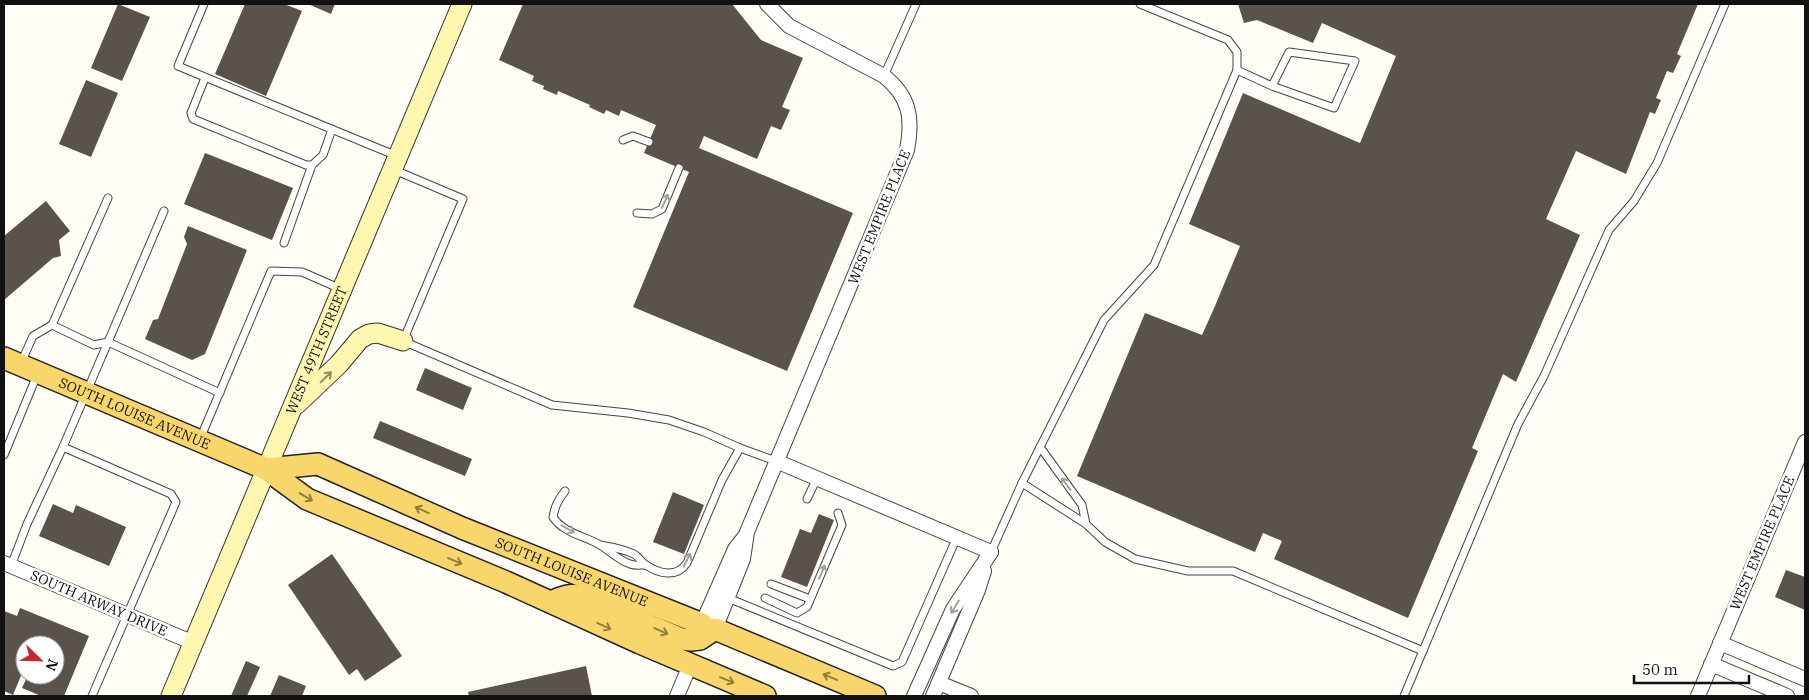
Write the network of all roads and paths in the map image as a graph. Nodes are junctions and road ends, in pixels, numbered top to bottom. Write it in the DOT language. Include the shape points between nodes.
graph roads {
  1 [pos="204,4"];
  2 [pos="462,4"];
  3 [pos="767,4"];
  4 [pos="916,4"];
  5 [pos="1140,4"];
  6 [pos="1725,4"];
  7 [pos="1236,70"];
  8 [pos="884,76"];
  9 [pos="205,78"];
  10 [pos="1272,86"];
  11 [pos="332,129"];
  12 [pos="623,140"];
  13 [pos="649,142"];
  14 [pos="395,163"];
  15 [pos="312,165"];
  16 [pos="680,168"];
  17 [pos="108,198"];
  18 [pos="164,211"];
  19 [pos="637,213"];
  20 [pos="284,243"];
  21 [pos="342,289"];
  22 [pos="52,325"];
  23 [pos="403,341"];
  24 [pos="108,342"];
  25 [pos="20,365"];
  26 [pos="220,393"];
  27 [pos="87,394"];
  28 [pos="291,410"];
  29 [pos="199,441"];
  30 [pos="1805,443"];
  31 [pos="63,447"];
  32 [pos="1040,447"];
  33 [pos="740,448"];
  34 [pos="4,455"];
  35 [pos="776,461"];
  36 [pos="266,470"];
  37 [pos="817,478"];
  38 [pos="1022,483"];
  39 [pos="565,491"];
  40 [pos="808,499"];
  41 [pos="838,513"];
  42 [pos="1086,524"];
  43 [pos="748,532"];
  44 [pos="957,537"];
  45 [pos="991,552"];
  46 [pos="7,564"];
  47 [pos="771,584"];
  48 [pos="728,598"];
  49 [pos="766,598"];
  50 [pos="810,599"];
  51 [pos="551,602"];
  52 [pos="127,615"];
  53 [pos="709,626"];
  54 [pos="194,643"];
  55 [pos="1720,643"];
  56 [pos="1423,651"];
  57 [pos="690,664"];
  58 [pos="1711,664"];
  59 [pos="1805,679"];
  60 [pos="939,683"];
  61 [pos="92,696"];
  62 [pos="171,696"];
  63 [pos="676,696"];
  64 [pos="765,696"];
  65 [pos="874,696"];
  66 [pos="914,696"];
  67 [pos="933,696"];
  68 [pos="971,696"];
  69 [pos="1404,696"];
  70 [pos="1698,696"];
  71 [pos="1787,696"];
  1 -- 9 [label="lane" via="178,66"];
  2 -- 14 [label="main road, WEST 49TH STREET"];
  3 -- 8 [label="street, WEST EMPIRE PLACE" via="789,26"];
  4 -- 8 [label="lane"];
  5 -- 7 [label="lane" via="1228,40 1237,52"];
  6 -- 56 [label="lane" via="1657,163 1634,201 1609,230 1544,376 1518,424"];
  7 -- 10 [label="lane"];
  7 -- 32 [label="lane" via="1154,265 1104,320"];
  8 -- 35 [label="street, WEST EMPIRE PLACE" via="903,95 908,108 908,150"];
  9 -- 11 [label="lane"];
  9 -- 15 [label="lane" via="191,113 193,119"];
  10 -- 10 [label="lane" via="1334,108 1355,61 1289,52"];
  11 -- 14 [label="lane"];
  11 -- 15 [label="lane" via="322,154"];
  12 -- 13 [label="lane" via="633,136"];
  14 -- 21 [label="main road, WEST 49TH STREET"];
  14 -- 23 [label="lane" via="463,199"];
  15 -- 20 [label="lane"];
  19 -- 16 [label="lane, one-way" via="652,214 662,209"];
  17 -- 22 [label="lane"];
  18 -- 24 [label="lane"];
  21 -- 26 [label="lane" via="302,272 271,270"];
  21 -- 28 [label="main road, WEST 49TH STREET"];
  22 -- 24 [label="lane" via="94,345"];
  22 -- 25 [label="lane" via="33,336"];
  28 -- 23 [label="main road, one-way" via="368,334 378,333"];
  23 -- 33 [label="lane" via="552,405 669,420"];
  24 -- 26 [label="lane"];
  24 -- 27 [label="lane"];
  25 -- 27 [label="main road, SOUTH LOUISE AVENUE"];
  25 -- 34 [label="lane"];
  26 -- 29 [label="lane"];
  27 -- 29 [label="main road, SOUTH LOUISE AVENUE"];
  27 -- 31 [label="lane"];
  28 -- 36 [label="main road, WEST 49TH STREET"];
  29 -- 36 [label="main road, SOUTH LOUISE AVENUE"];
  30 -- 55 [label="street, WEST EMPIRE PLACE"];
  31 -- 46 [label="lane"];
  31 -- 52 [label="lane" via="172,494 176,502"];
  32 -- 38 [label="lane"];
  42 -- 32 [label="lane, one-way" via="1082,505"];
  33 -- 35 [label="lane"];
  39 -- 33 [label="lane, one-way" via="557,500 553,518 556,522 600,545 636,555 645,564 673,574 687,563 722,480"];
  35 -- 37 [label="street"];
  35 -- 43 [label="street, WEST EMPIRE PLACE"];
  36 -- 51 [label="main road, SOUTH LOUISE AVENUE, one-way" via="307,499"];
  53 -- 36 [label="main road, SOUTH LOUISE AVENUE, one-way" via="462,528 318,464"];
  36 -- 54 [label="main road, WEST 49TH STREET"];
  37 -- 40 [label="lane"];
  37 -- 44 [label="street"];
  38 -- 42 [label="lane"];
  38 -- 45 [label="lane"];
  50 -- 41 [label="lane, one-way" via="842,525"];
  42 -- 56 [label="lane" via="1105,542 1135,559 1188,571 1233,570"];
  43 -- 48 [label="street, WEST EMPIRE PLACE" via="744,559"];
  43 -- 53 [label="street, WEST EMPIRE PLACE" via="735,549"];
  44 -- 45 [label="street"];
  44 -- 48 [label="lane" via="902,662 893,666"];
  45 -- 60 [label="street"];
  45 -- 66 [label="street, one-way" via="953,609"];
  46 -- 52 [label="street, SOUTH ARWAY DRIVE"];
  47 -- 50 [label="lane"];
  48 -- 53 [label="street, WEST EMPIRE PLACE"];
  49 -- 50 [label="lane" via="797,613 807,607"];
  51 -- 53 [label="main road, one-way" via="573,594 581,596 680,639 700,639"];
  51 -- 57 [label="main road, SOUTH LOUISE AVENUE, one-way"];
  52 -- 54 [label="street, SOUTH ARWAY DRIVE"];
  52 -- 61 [label="lane"];
  65 -- 53 [label="main road, SOUTH LOUISE AVENUE, one-way"];
  54 -- 62 [label="main road, WEST 49TH STREET"];
  55 -- 58 [label="street, WEST EMPIRE PLACE"];
  55 -- 59 [label="street"];
  56 -- 69 [label="lane"];
  57 -- 63 [label="street"];
  57 -- 64 [label="main road, SOUTH LOUISE AVENUE, one-way"];
  58 -- 70 [label="street, WEST EMPIRE PLACE"];
  58 -- 71 [label="street"];
  60 -- 67 [label="street"];
  60 -- 68 [label="street"];
}
